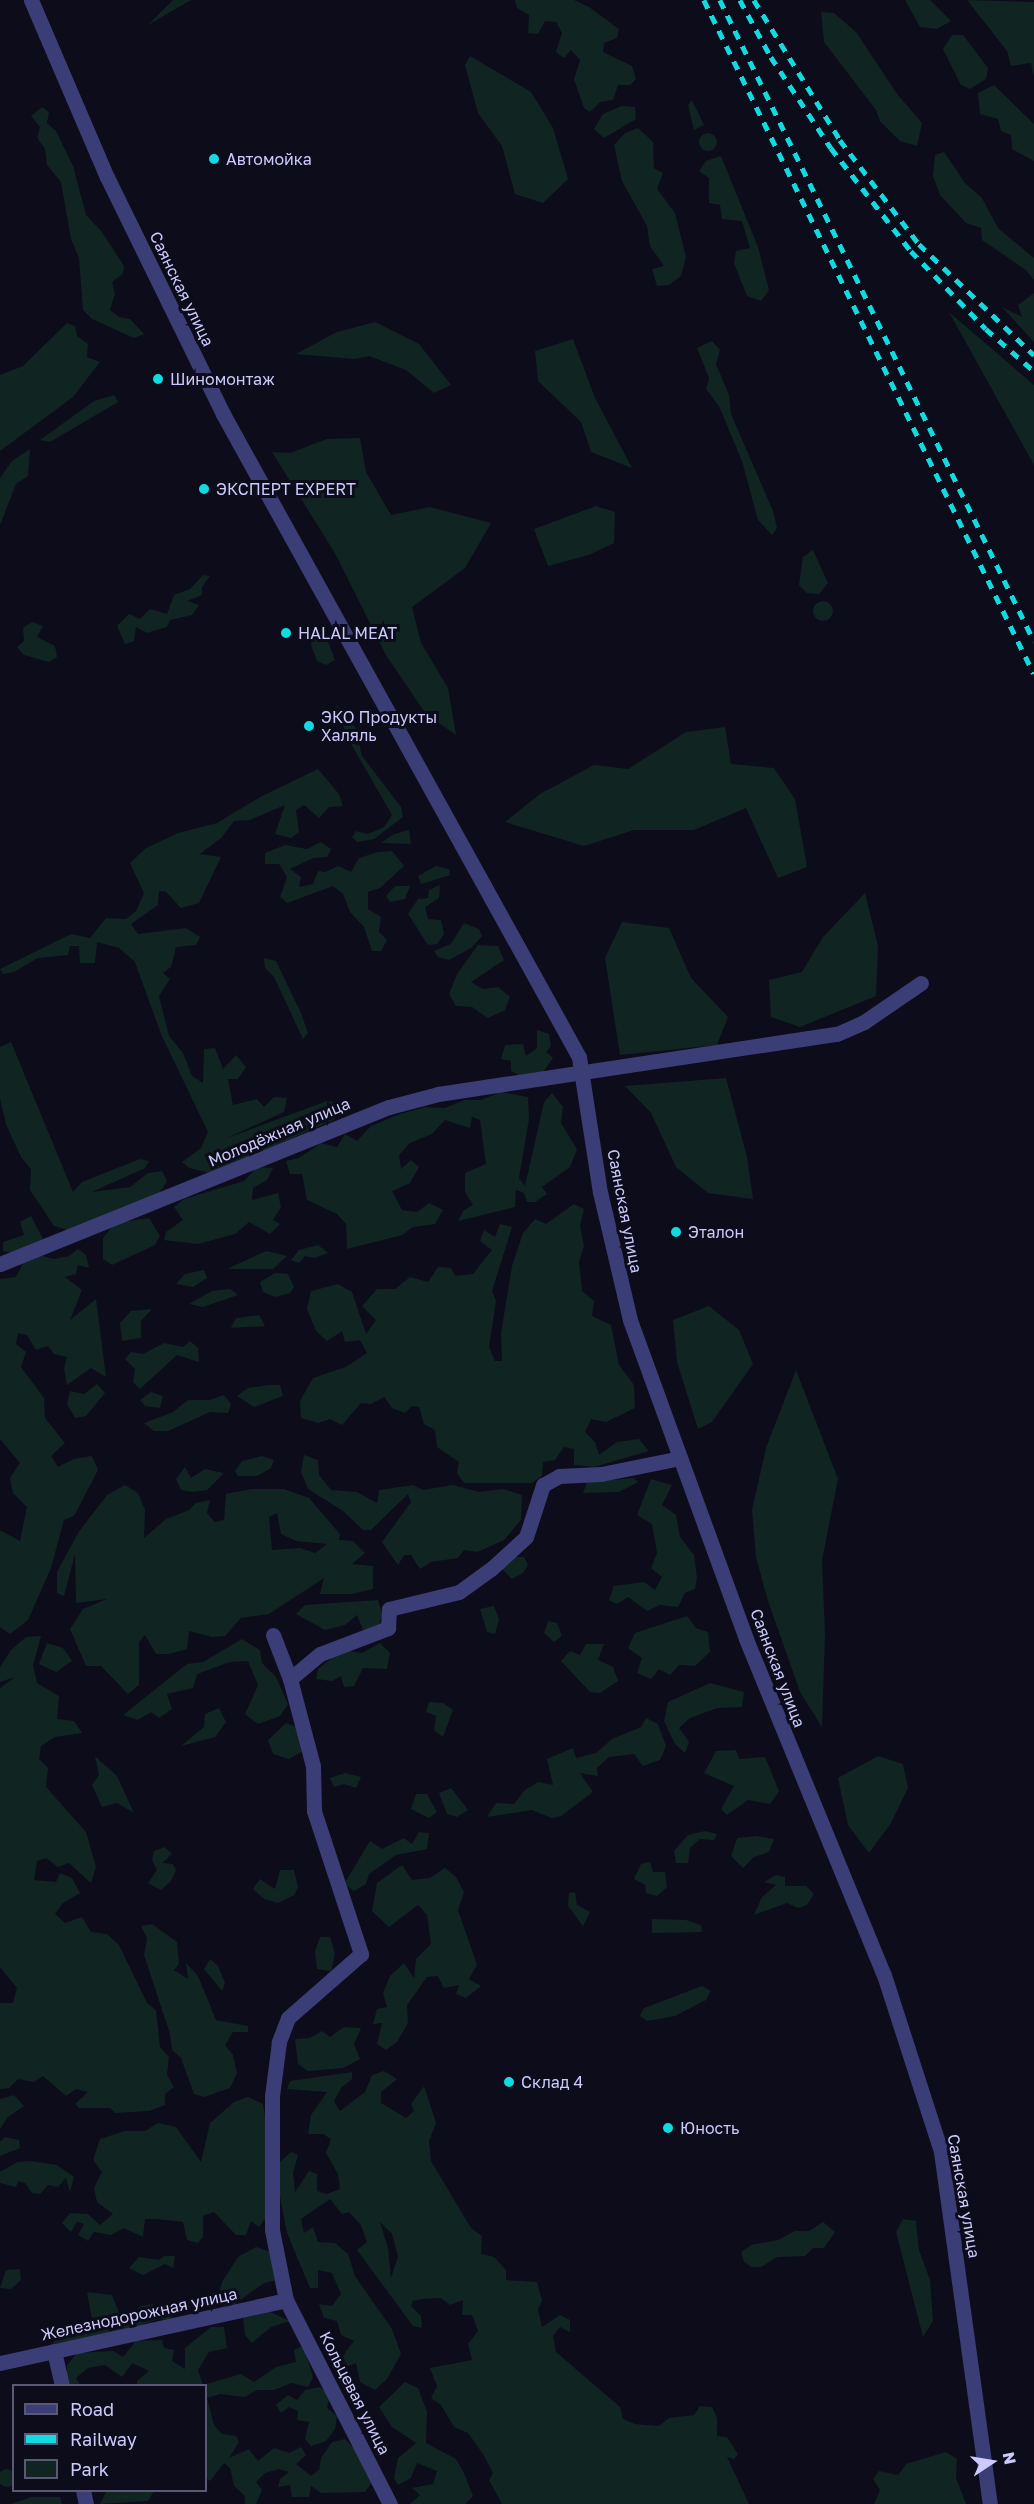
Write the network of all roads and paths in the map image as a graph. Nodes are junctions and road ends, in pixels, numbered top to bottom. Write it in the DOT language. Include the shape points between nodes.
graph roads {
  1 [pos="31,0"];
  2 [pos="921,983"];
  3 [pos="583,1074"];
  4 [pos="0,1264"];
  5 [pos="680,1458"];
  6 [pos="273,1635"];
  7 [pos="291,1678"];
  8 [pos="286,2300"];
  9 [pos="54,2351"];
  10 [pos="0,2363"];
  11 [pos="62,2384"];
  12 [pos="390,2504"];
  13 [pos="990,2504"];
  1 -- 3 [label="street, Саянская улица" via="107,177 223,414 562,1023"];
  2 -- 3 [label="street, Молодёжная улица" via="864,1022 837,1034"];
  3 -- 4 [label="street, Молодёжная улица" via="438,1095 389,1107"];
  3 -- 5 [label="street, Саянская улица" via="600,1192 620,1284"];
  5 -- 7 [label="street" via="601,1474 558,1476 543,1485 526,1537 475,1581 459,1592 389,1609 388,1628 320,1654"];
  5 -- 13 [label="street, Саянская улица" via="750,1649 884,1976 941,2152"];
  6 -- 7 [label="street"];
  7 -- 8 [label="street, Кольцевая улица" via="313,1766 314,1811 361,1954 294,2011 279,2042 272,2096 272,2230"];
  8 -- 9 [label="street, Железнодорожная улица"];
  8 -- 12 [label="street, Кольцевая улица"];
  9 -- 10 [label="street, Железнодорожная улица"];
  9 -- 11 [label="street"];
}
